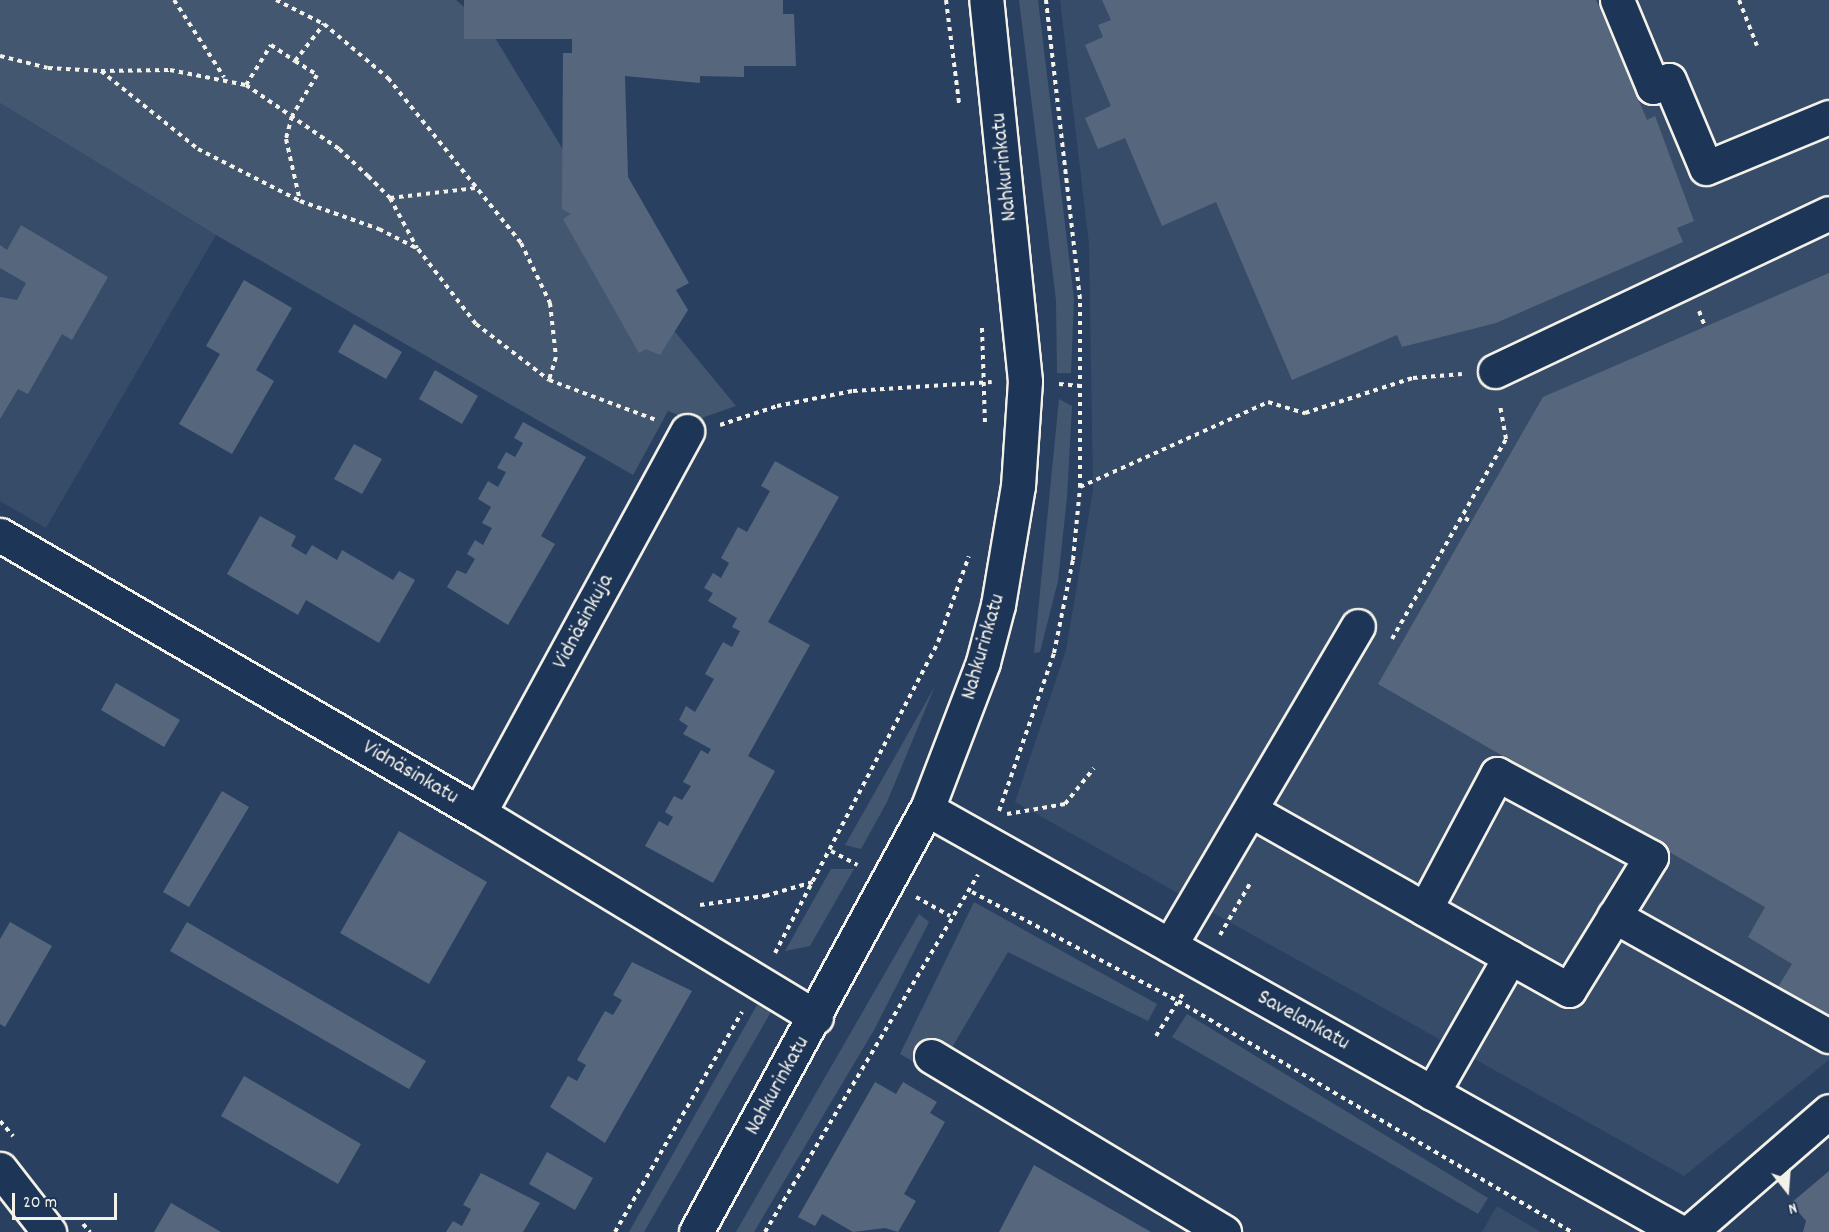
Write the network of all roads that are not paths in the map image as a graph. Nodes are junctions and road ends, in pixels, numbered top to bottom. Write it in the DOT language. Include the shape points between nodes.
graph roads {
  1 [pos="986,0"];
  2 [pos="1617,0"];
  3 [pos="1829,117"];
  4 [pos="1829,213"];
  5 [pos="1495,371"];
  6 [pos="687,431"];
  7 [pos="0,535"];
  8 [pos="1358,626"];
  9 [pos="927,809"];
  10 [pos="1250,810"];
  11 [pos="479,813"];
  12 [pos="1425,909"];
  13 [pos="1614,916"];
  14 [pos="1170,945"];
  15 [pos="1510,957"];
  16 [pos="816,1017"];
  17 [pos="1829,1036"];
  18 [pos="931,1056"];
  19 [pos="1432,1093"];
  20 [pos="1829,1111"];
  21 [pos="0,1169"];
  22 [pos="50,1232"];
  23 [pos="696,1232"];
  24 [pos="1224,1232"];
  25 [pos="1680,1232"];
  26 [pos="1690,1232"];
  1 -- 9 [label="street, Nahkurinkatu" via="1024,381 1018,486 983,662"];
  2 -- 3 [label="street" via="1653,87 1670,80 1706,168"];
  4 -- 5 [label="street"];
  6 -- 11 [label="street, Vidnäsinkuja"];
  7 -- 11 [label="street, Vidnäsinkatu"];
  8 -- 10 [label="street"];
  9 -- 14 [label="street, Savelankatu"];
  9 -- 16 [label="street, Nahkurinkatu"];
  10 -- 12 [label="street"];
  10 -- 14 [label="street"];
  11 -- 16 [label="street, Vidnäsinkatu"];
  12 -- 13 [label="street" via="1497,774 1651,858"];
  12 -- 15 [label="street"];
  13 -- 15 [label="street" via="1569,990"];
  13 -- 17 [label="street"];
  14 -- 19 [label="street, Savelankatu"];
  15 -- 19 [label="street"];
  16 -- 23 [label="street, Nahkurinkatu"];
  18 -- 24 [label="street"];
  19 -- 25 [label="street, Savelankatu"];
  20 -- 26 [label="street"];
  21 -- 22 [label="street"];
}
